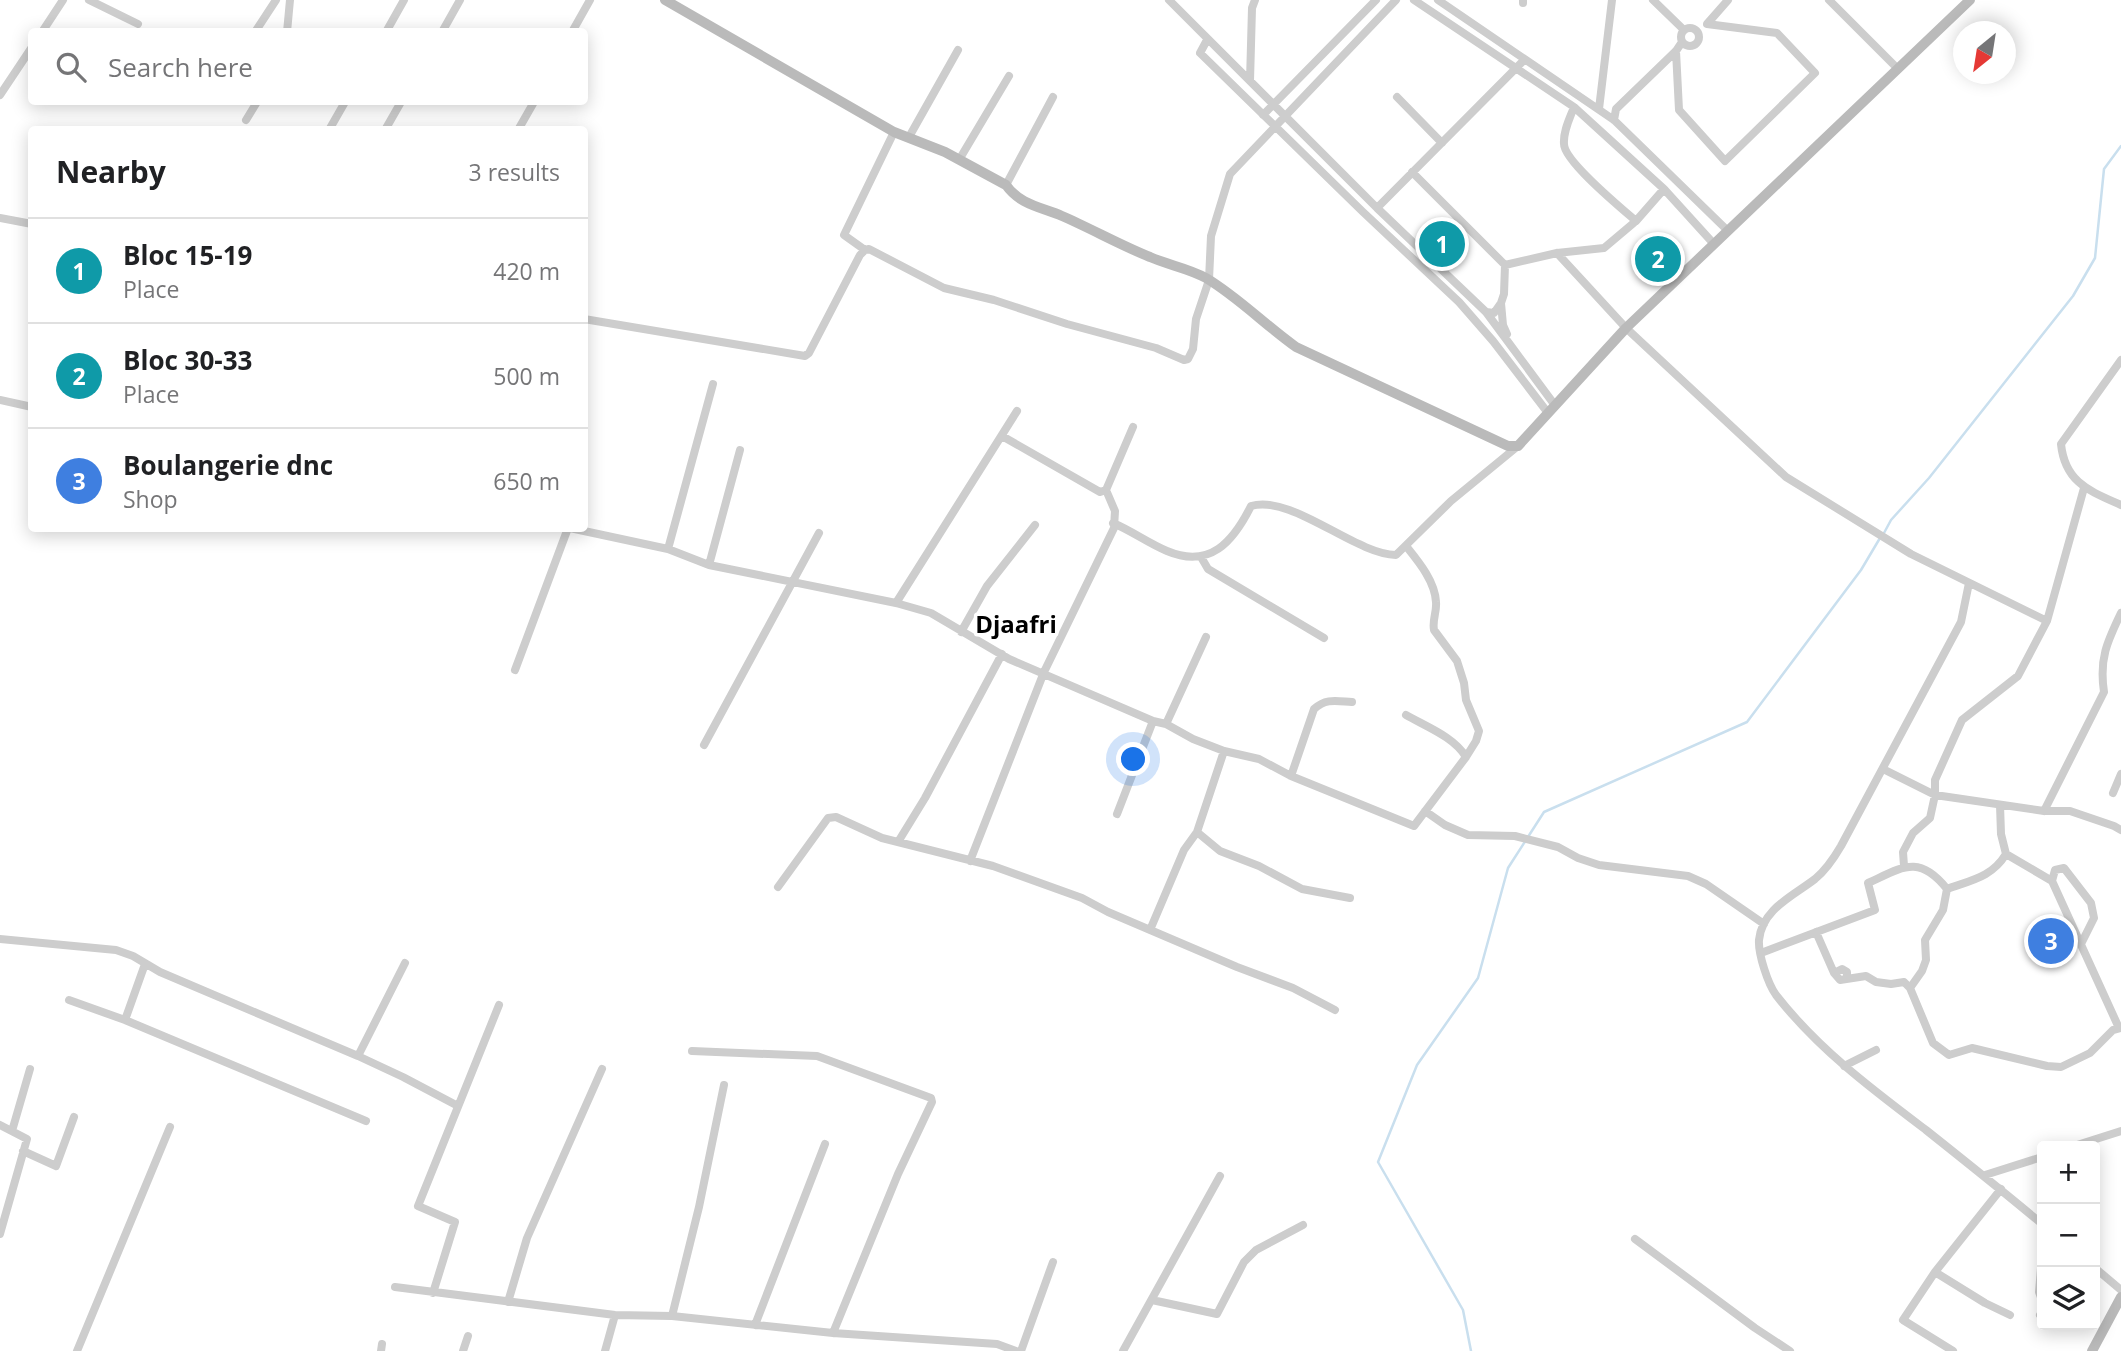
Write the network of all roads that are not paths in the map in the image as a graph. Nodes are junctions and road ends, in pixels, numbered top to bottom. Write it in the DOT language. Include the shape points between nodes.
graph roads {
  1 [pos="62,0"];
  2 [pos="89,0"];
  3 [pos="276,0"];
  4 [pos="290,0"];
  5 [pos="404,0"];
  6 [pos="460,0"];
  7 [pos="590,0"];
  8 [pos="665,0"];
  9 [pos="1169,0"];
  10 [pos="1255,0"];
  11 [pos="1376,0"];
  12 [pos="1395,0"];
  13 [pos="1414,0"];
  14 [pos="1438,0"];
  15 [pos="1612,0"];
  16 [pos="1653,0"];
  17 [pos="1728,0"];
  18 [pos="1829,0"];
  19 [pos="1970,0"];
  20 [pos="138,24"];
  21 [pos="1707,24"];
  22 [pos="44,28"];
  23 [pos="258,28"];
  24 [pos="287,28"];
  25 [pos="388,28"];
  26 [pos="444,28"];
  27 [pos="574,28"];
  28 [pos="1684,30"];
  29 [pos="1698,31"];
  30 [pos="1207,40"];
  31 [pos="1682,42"];
  32 [pos="958,50"];
  33 [pos="1676,51"];
  34 [pos="28,53"];
  35 [pos="1524,60"];
  36 [pos="1515,68"];
  37 [pos="1897,68"];
  38 [pos="1009,76"];
  39 [pos="1250,81"];
  40 [pos="0,95"];
  41 [pos="1053,97"];
  42 [pos="1397,97"];
  43 [pos="255,105"];
  44 [pos="343,105"];
  45 [pos="399,105"];
  46 [pos="532,105"];
  47 [pos="1273,105"];
  48 [pos="1574,107"];
  49 [pos="1599,108"];
  50 [pos="1263,115"];
  51 [pos="1284,116"];
  52 [pos="246,120"];
  53 [pos="1614,120"];
  54 [pos="331,126"];
  55 [pos="387,126"];
  56 [pos="521,126"];
  57 [pos="1275,126"];
  58 [pos="894,132"];
  59 [pos="909,137"];
  60 [pos="1442,143"];
  61 [pos="959,160"];
  62 [pos="1412,172"];
  63 [pos="1006,185"];
  64 [pos="1664,189"];
  65 [pos="1377,208"];
  66 [pos="0,218"];
  67 [pos="1636,221"];
  68 [pos="28,223"];
  69 [pos="1727,230"];
  70 [pos="1713,243"];
  71 [pos="864,250"];
  72 [pos="1556,254"];
  73 [pos="1505,265"];
  74 [pos="1209,280"];
  75 [pos="1501,303"];
  76 [pos="1486,313"];
  77 [pos="588,320"];
  78 [pos="1626,328"];
  79 [pos="1518,355"];
  80 [pos="2121,360"];
  81 [pos="713,384"];
  82 [pos="0,400"];
  83 [pos="28,406"];
  84 [pos="1551,409"];
  85 [pos="1017,411"];
  86 [pos="1133,426"];
  87 [pos="1002,436"];
  88 [pos="1518,446"];
  89 [pos="740,450"];
  90 [pos="2084,488"];
  91 [pos="1105,490"];
  92 [pos="2121,505"];
  93 [pos="1113,523"];
  94 [pos="1035,525"];
  95 [pos="567,532"];
  96 [pos="588,532"];
  97 [pos="819,533"];
  98 [pos="1406,546"];
  99 [pos="667,549"];
  100 [pos="1200,557"];
  101 [pos="709,565"];
  102 [pos="793,583"];
  103 [pos="1969,583"];
  104 [pos="896,603"];
  105 [pos="2121,613"];
  106 [pos="2047,621"];
  107 [pos="961,632"];
  108 [pos="1206,637"];
  109 [pos="1325,638"];
  110 [pos="1002,654"];
  111 [pos="515,670"];
  112 [pos="1044,673"];
  113 [pos="1352,702"];
  114 [pos="1406,715"];
  115 [pos="1153,721"];
  116 [pos="1166,724"];
  117 [pos="704,745"];
  118 [pos="1224,751"];
  119 [pos="1466,757"];
  120 [pos="1883,769"];
  121 [pos="2121,774"];
  122 [pos="1292,776"];
  123 [pos="2113,793"];
  124 [pos="1935,795"];
  125 [pos="2000,805"];
  126 [pos="1425,811"];
  127 [pos="2044,811"];
  128 [pos="1117,814"];
  129 [pos="2121,830"];
  130 [pos="1197,832"];
  131 [pos="898,842"];
  132 [pos="2006,854"];
  133 [pos="970,861"];
  134 [pos="1904,866"];
  135 [pos="2052,881"];
  136 [pos="778,887"];
  137 [pos="1947,889"];
  138 [pos="1350,898"];
  139 [pos="1764,924"];
  140 [pos="1150,930"];
  141 [pos="1816,932"];
  142 [pos="0,939"];
  143 [pos="2081,944"];
  144 [pos="1761,953"];
  145 [pos="405,963"];
  146 [pos="145,964"];
  147 [pos="1910,988"];
  148 [pos="69,1000"];
  149 [pos="499,1005"];
  150 [pos="1335,1010"];
  151 [pos="125,1020"];
  152 [pos="2120,1028"];
  153 [pos="692,1051"];
  154 [pos="1876,1051"];
  155 [pos="358,1056"];
  156 [pos="1844,1066"];
  157 [pos="30,1069"];
  158 [pos="602,1069"];
  159 [pos="724,1085"];
  160 [pos="458,1106"];
  161 [pos="74,1117"];
  162 [pos="366,1121"];
  163 [pos="0,1125"];
  164 [pos="170,1127"];
  165 [pos="12,1131"];
  166 [pos="2121,1131"];
  167 [pos="2090,1141"];
  168 [pos="825,1144"];
  169 [pos="23,1151"];
  170 [pos="2037,1159"];
  171 [pos="1984,1175"];
  172 [pos="1220,1176"];
  173 [pos="2001,1189"];
  174 [pos="2037,1220"];
  175 [pos="1303,1225"];
  176 [pos="0,1232"];
  177 [pos="1635,1239"];
  178 [pos="1053,1262"];
  179 [pos="1935,1272"];
  180 [pos="2100,1272"];
  181 [pos="395,1287"];
  182 [pos="2121,1290"];
  183 [pos="433,1293"];
  184 [pos="1152,1300"];
  185 [pos="508,1302"];
  186 [pos="2120,1304"];
  187 [pos="615,1315"];
  188 [pos="2010,1315"];
  189 [pos="672,1316"];
  190 [pos="755,1325"];
  191 [pos="833,1333"];
  192 [pos="468,1336"];
  193 [pos="77,1351"];
  194 [pos="463,1351"];
  195 [pos="605,1351"];
  196 [pos="1019,1351"];
  197 [pos="1123,1351"];
  198 [pos="1790,1351"];
  199 [pos="1953,1351"];
  200 [pos="2092,1351"];
  1 -- 22 [label="street"];
  2 -- 20 [label="street"];
  3 -- 23 [label="street"];
  4 -- 24 [label="street"];
  5 -- 25 [label="street"];
  6 -- 26 [label="street"];
  7 -- 27 [label="street"];
  8 -- 58 [label="street"];
  9 -- 30 [label="street"];
  10 -- 39 [label="street"];
  11 -- 47 [label="street"];
  12 -- 51 [label="street"];
  13 -- 36 [label="street"];
  14 -- 35 [label="street"];
  15 -- 49 [label="street"];
  16 -- 28 [label="street"];
  17 -- 21 [label="street"];
  18 -- 37 [label="street"];
  19 -- 37 [label="street"];
  21 -- 29 [label="street"];
  21 -- 33 [label="street" via="1777,33 1815,74 1725,161 1679,110"];
  28 -- 29 [label="street" via="1692,27"];
  28 -- 31 [label="street"];
  29 -- 31 [label="street" via="1696,44"];
  30 -- 39 [label="street"];
  30 -- 50 [label="street" via="1200,53"];
  31 -- 33 [label="street"];
  32 -- 59 [label="street"];
  33 -- 53 [label="street" via="1616,109"];
  34 -- 40 [label="street"];
  35 -- 36 [label="street"];
  35 -- 49 [label="street"];
  36 -- 48 [label="street"];
  36 -- 60 [label="street"];
  37 -- 69 [label="street"];
  38 -- 61 [label="street"];
  39 -- 47 [label="street"];
  41 -- 63 [label="street"];
  42 -- 60 [label="street"];
  43 -- 52 [label="street"];
  44 -- 54 [label="street"];
  45 -- 55 [label="street"];
  46 -- 56 [label="street"];
  47 -- 50 [label="street"];
  47 -- 51 [label="street"];
  48 -- 64 [label="street"];
  48 -- 67 [label="street" via="1563,147 1574,164"];
  49 -- 53 [label="street"];
  50 -- 57 [label="street"];
  51 -- 57 [label="street"];
  51 -- 65 [label="street"];
  53 -- 69 [label="street"];
  57 -- 74 [label="street" via="1230,174 1211,236"];
  57 -- 84 [label="street" via="1459,302"];
  58 -- 59 [label="street"];
  58 -- 71 [label="street" via="844,235"];
  59 -- 61 [label="street"];
  60 -- 62 [label="street"];
  61 -- 63 [label="street"];
  62 -- 65 [label="street"];
  62 -- 73 [label="street"];
  63 -- 74 [label="street" via="1028,204"];
  64 -- 67 [label="street"];
  64 -- 70 [label="street"];
  65 -- 76 [label="street"];
  66 -- 68 [label="street"];
  67 -- 72 [label="street" via="1604,248"];
  69 -- 70 [label="street"];
  70 -- 78 [label="street"];
  71 -- 74 [label="street" via="944,288 1184,360 1193,349 1196,319"];
  71 -- 77 [label="street" via="805,356"];
  72 -- 73 [label="street"];
  72 -- 78 [label="street"];
  73 -- 75 [label="street"];
  74 -- 88 [label="street" via="1296,347 1508,446"];
  75 -- 76 [label="street" via="1494,313"];
  75 -- 79 [label="street" via="1503,325"];
  76 -- 79 [label="street"];
  78 -- 84 [label="street"];
  78 -- 103 [label="street" via="1798,486"];
  79 -- 84 [label="street"];
  80 -- 90 [label="street" via="2061,444 2066,468"];
  81 -- 99 [label="street"];
  82 -- 83 [label="street"];
  84 -- 88 [label="street"];
  85 -- 87 [label="street"];
  86 -- 91 [label="street"];
  87 -- 91 [label="street" via="1100,492"];
  87 -- 104 [label="street"];
  88 -- 98 [label="street" via="1451,500"];
  89 -- 101 [label="street"];
  90 -- 92 [label="street"];
  90 -- 106 [label="street"];
  91 -- 93 [label="street" via="1115,511"];
  93 -- 100 [label="street" via="1168,552"];
  93 -- 112 [label="street"];
  94 -- 107 [label="street" via="987,586"];
  95 -- 111 [label="street"];
  96 -- 99 [label="street"];
  97 -- 102 [label="street"];
  98 -- 100 [label="street" via="1391,555 1294,513 1258,504 1251,506 1237,532 1210,555"];
  98 -- 119 [label="street" via="1434,593 1434,630 1457,661 1479,731"];
  99 -- 101 [label="street"];
  100 -- 109 [label="street" via="1208,569"];
  101 -- 102 [label="street"];
  102 -- 104 [label="street"];
  102 -- 117 [label="street"];
  103 -- 106 [label="street"];
  103 -- 120 [label="street" via="1961,622"];
  104 -- 107 [label="street" via="931,613"];
  105 -- 127 [label="street" via="2104,649 2104,692"];
  106 -- 124 [label="street" via="2018,676 1962,720 1935,780"];
  107 -- 110 [label="street"];
  108 -- 116 [label="street"];
  110 -- 112 [label="street"];
  110 -- 131 [label="street"];
  112 -- 115 [label="street"];
  112 -- 133 [label="street"];
  113 -- 122 [label="street" via="1329,700 1314,709"];
  114 -- 119 [label="street" via="1449,740"];
  115 -- 116 [label="street"];
  115 -- 128 [label="street"];
  116 -- 118 [label="street"];
  118 -- 122 [label="street" via="1259,759"];
  118 -- 130 [label="street"];
  119 -- 126 [label="street"];
  120 -- 124 [label="street"];
  120 -- 139 [label="street" via="1830,863 1778,906"];
  121 -- 123 [label="street"];
  122 -- 126 [label="street" via="1414,826"];
  124 -- 125 [label="street"];
  124 -- 134 [label="street" via="1930,818 1913,833 1903,852"];
  125 -- 127 [label="street"];
  125 -- 132 [label="street"];
  126 -- 139 [label="street" via="1468,835 1515,836 1558,847 1599,865 1688,876"];
  127 -- 129 [label="street" via="2070,811"];
  130 -- 138 [label="street" via="1220,851 1302,889"];
  130 -- 140 [label="street" via="1184,850"];
  131 -- 133 [label="street"];
  131 -- 136 [label="street" via="836,817 828,818"];
  132 -- 135 [label="street"];
  132 -- 137 [label="street" via="1992,873"];
  133 -- 140 [label="street" via="1082,898"];
  134 -- 137 [label="street" via="1925,869"];
  134 -- 141 [label="street" via="1868,883 1875,910"];
  135 -- 143 [label="street"];
  135 -- 143 [label="street" via="2055,870 2064,869 2091,903 2094,918"];
  137 -- 147 [label="street" via="1943,910 1925,940 1922,971"];
  139 -- 144 [label="street"];
  140 -- 150 [label="street" via="1293,988"];
  141 -- 144 [label="street"];
  141 -- 147 [label="street" via="1840,980 1866,976 1876,982 1903,982"];
  142 -- 146 [label="street" via="116,950"];
  143 -- 152 [label="street"];
  144 -- 156 [label="street" via="1775,993"];
  145 -- 155 [label="street"];
  146 -- 151 [label="street"];
  146 -- 155 [label="street"];
  147 -- 152 [label="street" via="1933,1043 1949,1055 1972,1048 2061,1067 2090,1053"];
  148 -- 151 [label="street"];
  149 -- 160 [label="street"];
  151 -- 162 [label="street"];
  153 -- 191 [label="street" via="817,1056 931,1098"];
  154 -- 156 [label="street"];
  155 -- 160 [label="street"];
  156 -- 171 [label="street"];
  157 -- 165 [label="street"];
  158 -- 185 [label="street" via="527,1238"];
  159 -- 189 [label="street"];
  160 -- 183 [label="street" via="418,1206 455,1222"];
  161 -- 169 [label="street" via="56,1166"];
  163 -- 165 [label="street"];
  164 -- 193 [label="street"];
  165 -- 169 [label="street" via="27,1139"];
  166 -- 167 [label="street"];
  168 -- 190 [label="street"];
  169 -- 176 [label="street"];
  170 -- 171 [label="street"];
  171 -- 173 [label="street"];
  172 -- 184 [label="street"];
  173 -- 174 [label="street"];
  173 -- 179 [label="street"];
  175 -- 184 [label="street" via="1256,1250 1244,1262 1217,1314"];
  177 -- 198 [label="street"];
  178 -- 196 [label="street"];
  179 -- 188 [label="street"];
  179 -- 199 [label="street" via="1903,1320"];
  180 -- 182 [label="street"];
  181 -- 183 [label="street"];
  183 -- 185 [label="street"];
  184 -- 197 [label="street"];
  185 -- 187 [label="street"];
  186 -- 200 [label="street"];
  187 -- 189 [label="street"];
  187 -- 195 [label="street"];
  189 -- 190 [label="street"];
  190 -- 191 [label="street"];
  191 -- 196 [label="street" via="997,1344"];
  192 -- 194 [label="street"];
}
